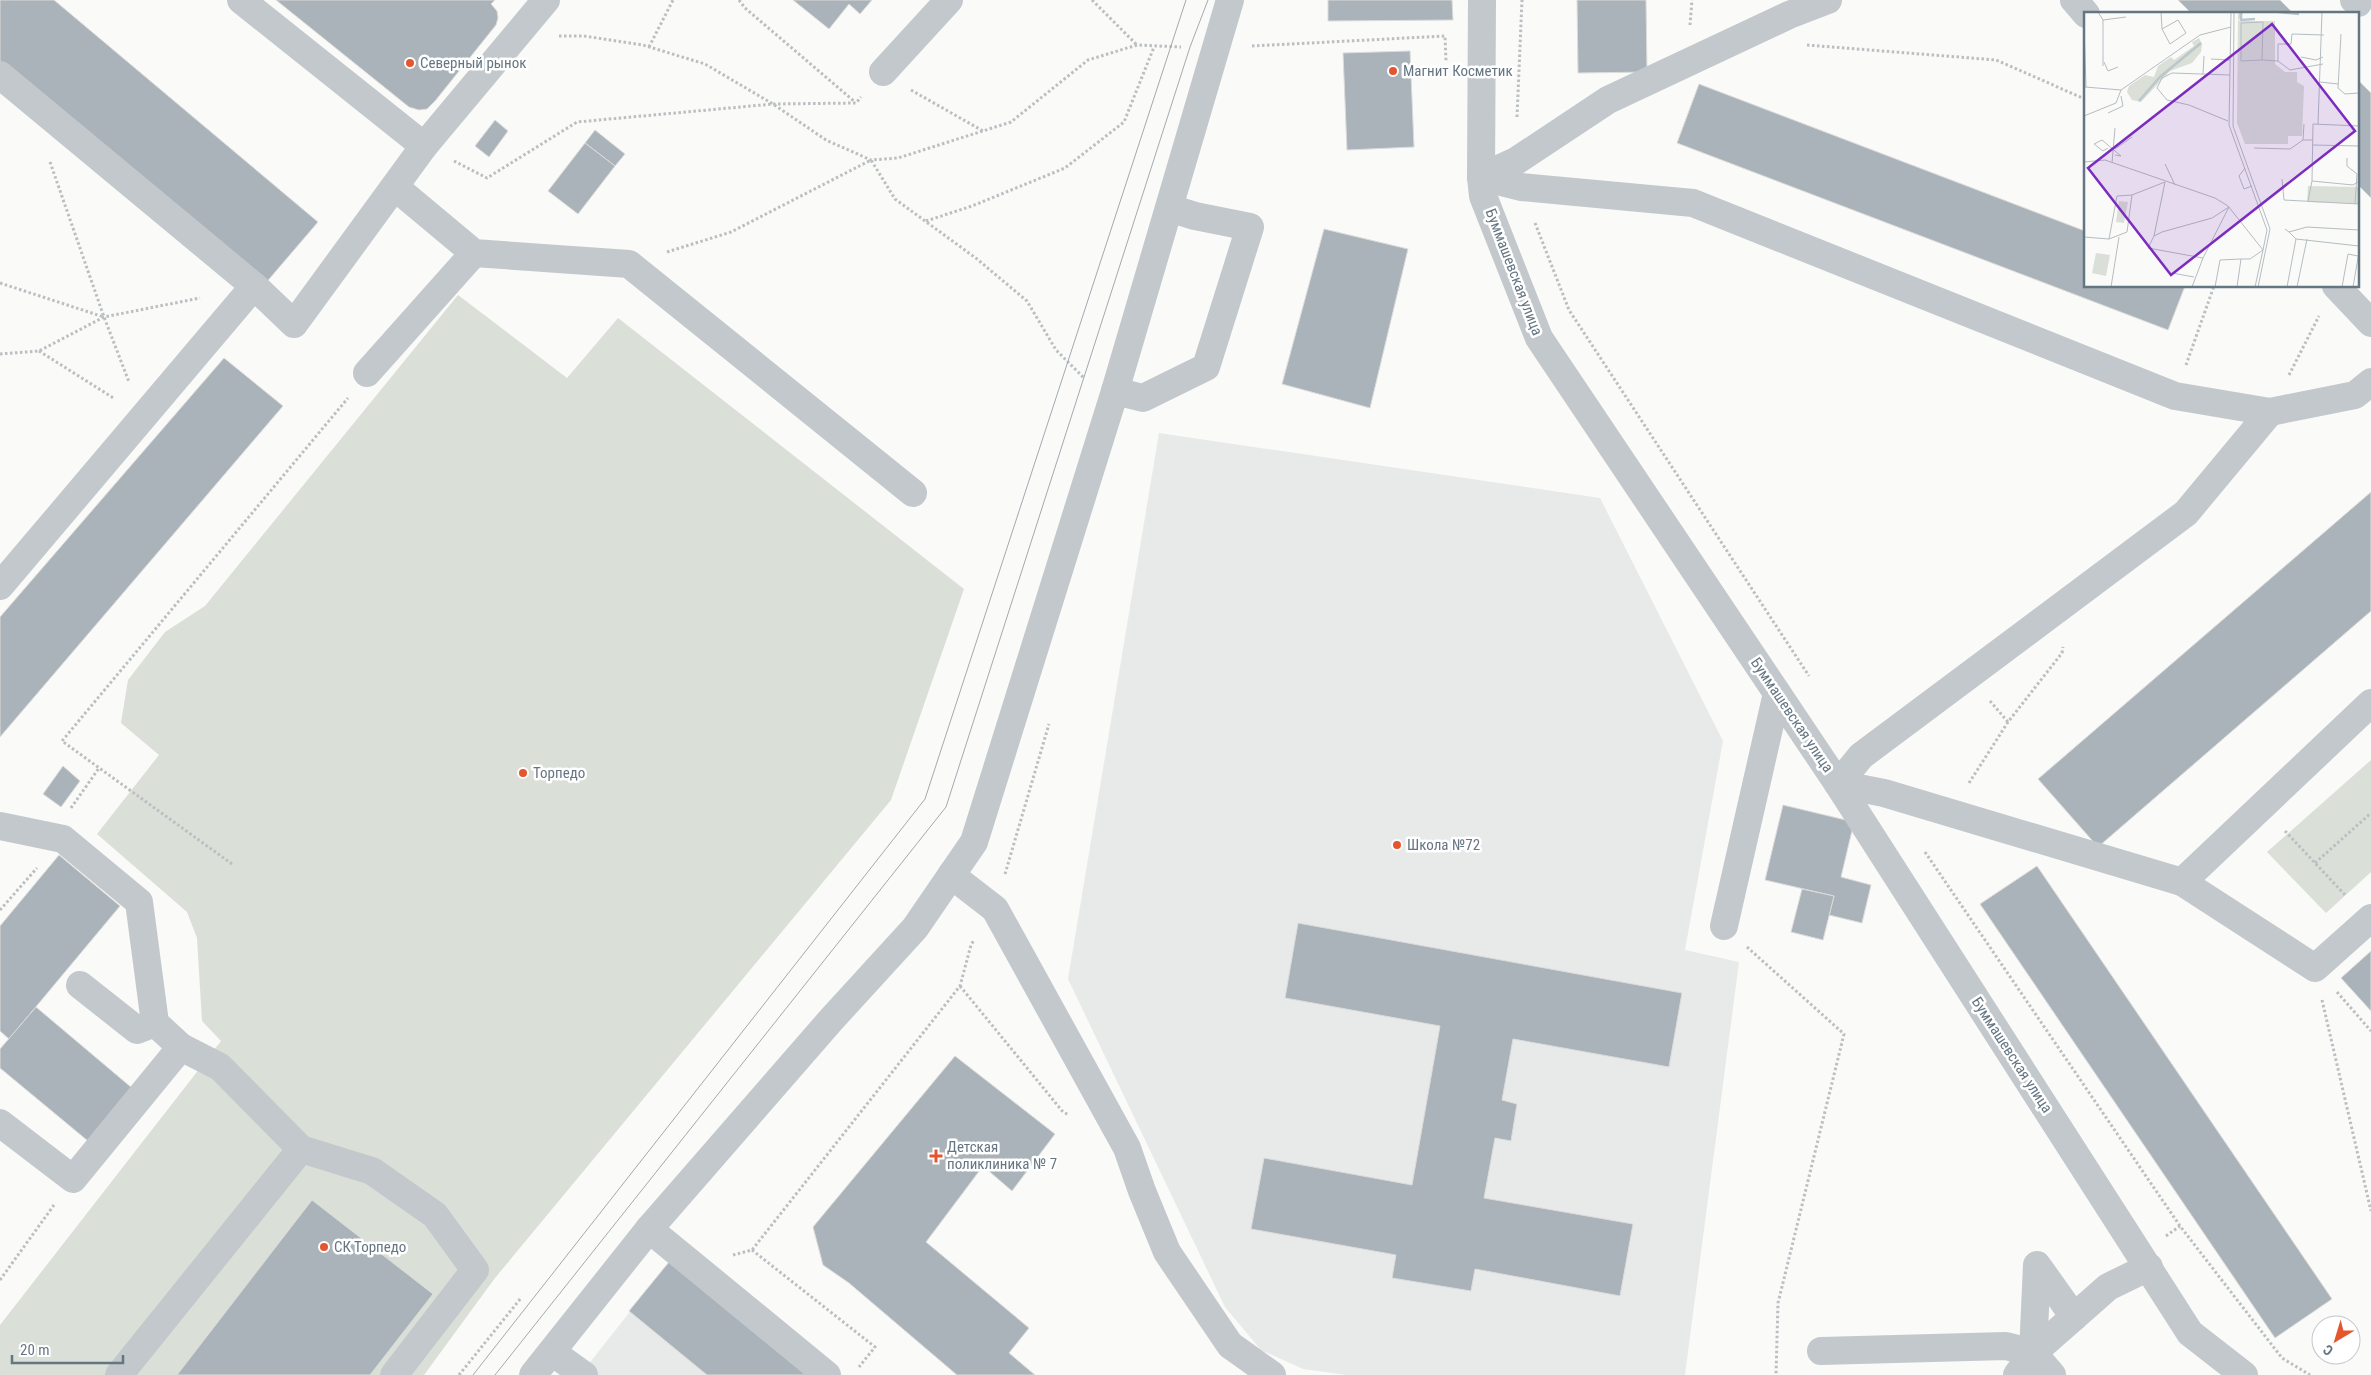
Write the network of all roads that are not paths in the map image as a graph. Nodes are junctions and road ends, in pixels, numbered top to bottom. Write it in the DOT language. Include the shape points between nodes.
graph roads {
  1 [pos="241,0"];
  2 [pos="546,0"];
  3 [pos="949,0"];
  4 [pos="1230,0"];
  5 [pos="1482,0"];
  6 [pos="1828,0"];
  7 [pos="2074,0"];
  8 [pos="2084,12"];
  9 [pos="883,72"];
  10 [pos="0,75"];
  11 [pos="424,146"];
  12 [pos="1518,174"];
  13 [pos="1482,178"];
  14 [pos="394,187"];
  15 [pos="1168,208"];
  16 [pos="474,253"];
  17 [pos="254,286"];
  18 [pos="2338,288"];
  19 [pos="2371,323"];
  20 [pos="367,373"];
  21 [pos="2371,382"];
  22 [pos="1115,391"];
  23 [pos="2270,412"];
  24 [pos="913,493"];
  25 [pos="0,586"];
  26 [pos="1778,693"];
  27 [pos="2371,704"];
  28 [pos="1838,784"];
  29 [pos="0,826"];
  30 [pos="951,875"];
  31 [pos="2182,882"];
  32 [pos="2370,919"];
  33 [pos="1724,926"];
  34 [pos="80,985"];
  35 [pos="156,1023"];
  36 [pos="181,1047"];
  37 [pos="0,1123"];
  38 [pos="300,1150"];
  39 [pos="649,1229"];
  40 [pos="2149,1267"];
  41 [pos="2074,1317"];
  42 [pos="1821,1351"];
  43 [pos="552,1352"];
  44 [pos="2033,1353"];
  45 [pos="119,1375"];
  46 [pos="394,1375"];
  47 [pos="533,1375"];
  48 [pos="584,1375"];
  49 [pos="827,1375"];
  50 [pos="1272,1375"];
  51 [pos="2017,1375"];
  52 [pos="2052,1375"];
  53 [pos="2244,1375"];
  1 -- 11 [label="street"];
  2 -- 11 [label="street"];
  3 -- 9 [label="street"];
  4 -- 15 [label="street"];
  5 -- 13 [label="street, Буммашевская улица"];
  6 -- 12 [label="street" via="1608,100"];
  7 -- 8 [label="street"];
  10 -- 17 [label="street"];
  11 -- 14 [label="street"];
  12 -- 13 [label="street"];
  12 -- 23 [label="street" via="1693,203 2175,396"];
  13 -- 26 [label="street, Буммашевская улица" via="1483,196 1538,338"];
  14 -- 16 [label="street"];
  14 -- 17 [label="street" via="294,324"];
  15 -- 22 [label="street"];
  15 -- 22 [label="street" via="1250,227 1206,367 1143,398"];
  16 -- 20 [label="street"];
  16 -- 24 [label="street" via="629,264"];
  17 -- 25 [label="street"];
  18 -- 19 [label="street"];
  21 -- 23 [label="street" via="2356,396"];
  22 -- 30 [label="street" via="974,842"];
  23 -- 28 [label="street" via="2186,513 1861,756"];
  26 -- 28 [label="street, Буммашевская улица"];
  26 -- 33 [label="street"];
  27 -- 31 [label="street"];
  28 -- 31 [label="street" via="1884,793"];
  28 -- 40 [label="street, Буммашевская улица"];
  29 -- 35 [label="street" via="64,839 139,902"];
  30 -- 39 [label="street" via="915,928"];
  30 -- 50 [label="street" via="995,909 1127,1148 1167,1252 1230,1345"];
  31 -- 32 [label="street" via="2315,968"];
  34 -- 35 [label="street" via="137,1030"];
  35 -- 36 [label="street"];
  36 -- 37 [label="street" via="74,1179"];
  36 -- 38 [label="street" via="220,1067"];
  38 -- 45 [label="street"];
  38 -- 46 [label="street" via="372,1171 435,1215 476,1270"];
  39 -- 43 [label="street"];
  39 -- 49 [label="street"];
  40 -- 41 [label="street" via="2108,1287"];
  40 -- 53 [label="street, Буммашевская улица" via="2190,1333"];
  41 -- 44 [label="street"];
  41 -- 44 [label="street" via="2037,1265"];
  42 -- 44 [label="street" via="2006,1346"];
  43 -- 47 [label="street"];
  43 -- 48 [label="street"];
  44 -- 51 [label="street"];
  44 -- 52 [label="street"];
}
